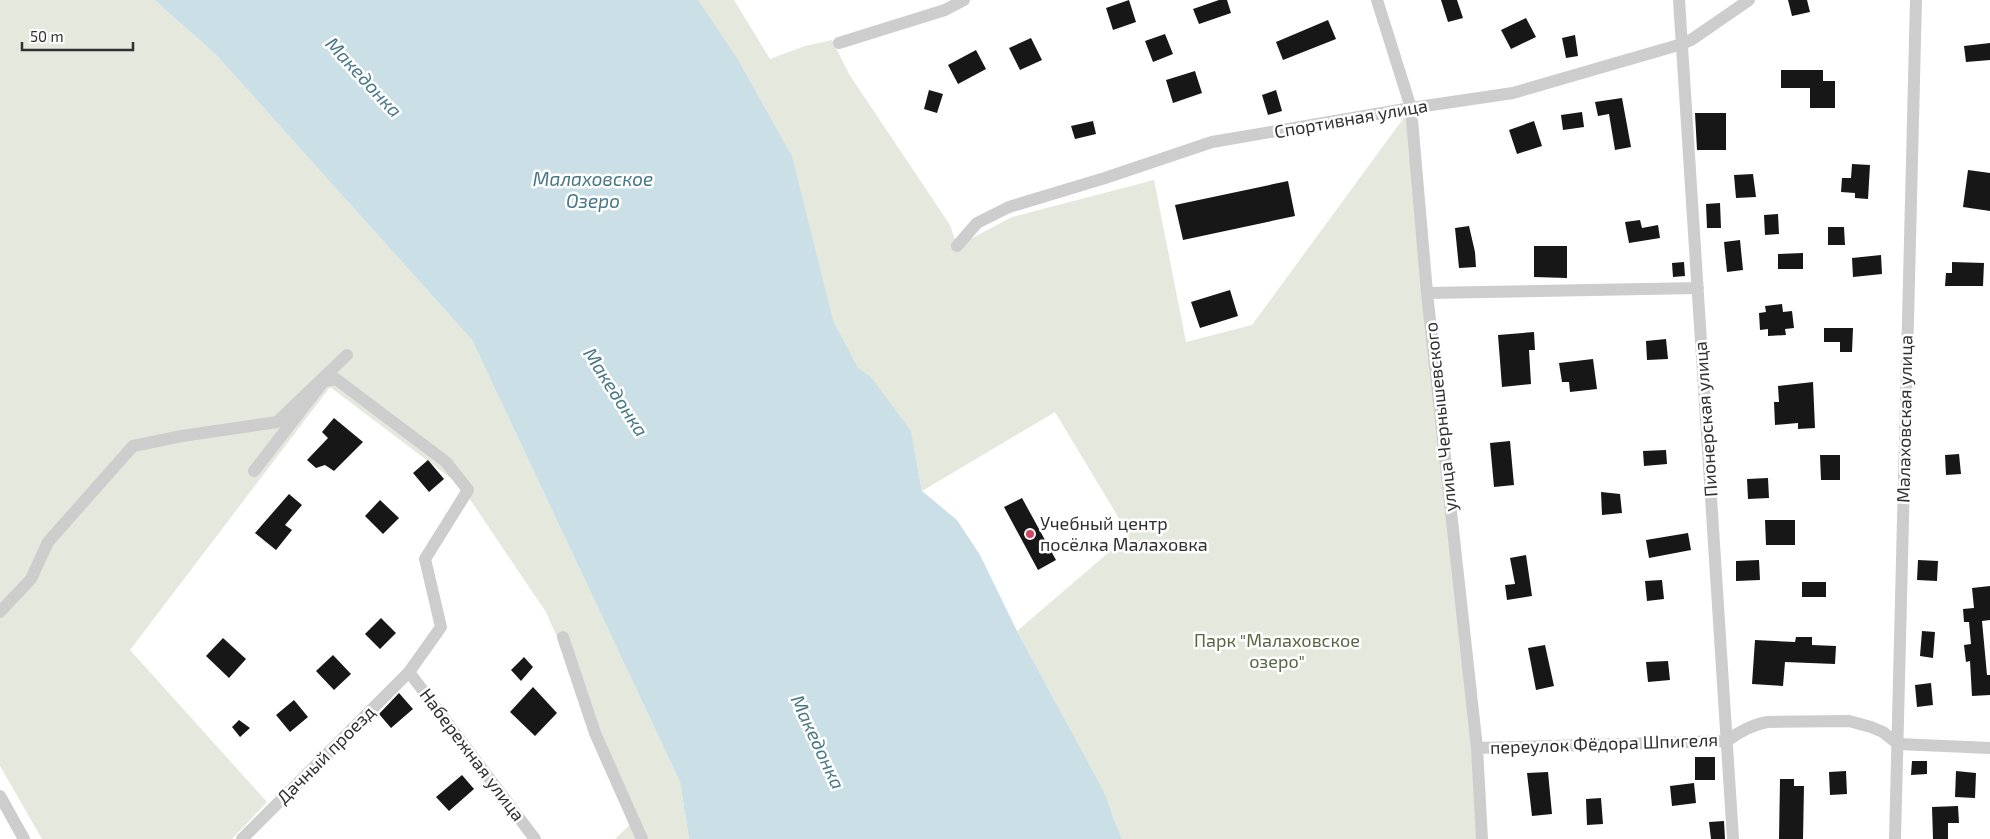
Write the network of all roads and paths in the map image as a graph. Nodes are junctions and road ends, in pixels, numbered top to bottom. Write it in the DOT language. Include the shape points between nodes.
graph roads {
  1 [pos="964,0"];
  2 [pos="1377,0"];
  3 [pos="1679,0"];
  4 [pos="1749,0"];
  5 [pos="1916,0"];
  6 [pos="839,43"];
  7 [pos="1682,44"];
  8 [pos="1411,108"];
  9 [pos="957,246"];
  10 [pos="1698,288"];
  11 [pos="1427,293"];
  12 [pos="347,355"];
  13 [pos="254,471"];
  14 [pos="0,612"];
  15 [pos="563,637"];
  16 [pos="409,672"];
  17 [pos="1727,741"];
  18 [pos="1898,744"];
  19 [pos="1478,748"];
  20 [pos="1990,748"];
  21 [pos="0,796"];
  22 [pos="24,839"];
  23 [pos="242,839"];
  24 [pos="535,839"];
  25 [pos="642,839"];
  26 [pos="1482,839"];
  27 [pos="1733,839"];
  28 [pos="1895,839"];
  1 -- 6 [label="street" via="945,10"];
  2 -- 8 [label="street, улица Чернышевского"];
  3 -- 7 [label="street, Пионерская улица"];
  4 -- 7 [label="street, Спортивная улица"];
  5 -- 18 [label="street, Малаховская улица"];
  7 -- 8 [label="street, Спортивная улица" via="1513,93"];
  7 -- 10 [label="street, Пионерская улица"];
  8 -- 9 [label="street, Спортивная улица" via="1212,142 1009,207 977,223"];
  8 -- 11 [label="street, улица Чернышевского"];
  10 -- 11 [label="street"];
  10 -- 17 [label="street, Пионерская улица"];
  11 -- 19 [label="street, улица Чернышевского"];
  12 -- 14 [label="street" via="277,422 133,446 48,542 31,579"];
  13 -- 16 [label="street, Дачный проезд" via="324,382 336,379 446,462 468,490 425,559 441,627"];
  15 -- 25 [label="street" via="595,733"];
  16 -- 23 [label="street, Дачный проезд"];
  16 -- 24 [label="street, Набережная улица"];
  17 -- 18 [label="street, переулок Фёдора Шпигеля" via="1755,724 1849,721 1883,732"];
  17 -- 19 [label="street, переулок Фёдора Шпигеля"];
  17 -- 27 [label="street, Пионерская улица"];
  18 -- 20 [label="street"];
  18 -- 28 [label="street, Малаховская улица"];
  19 -- 26 [label="street, улица Чернышевского"];
  21 -- 22 [label="street"];
}
